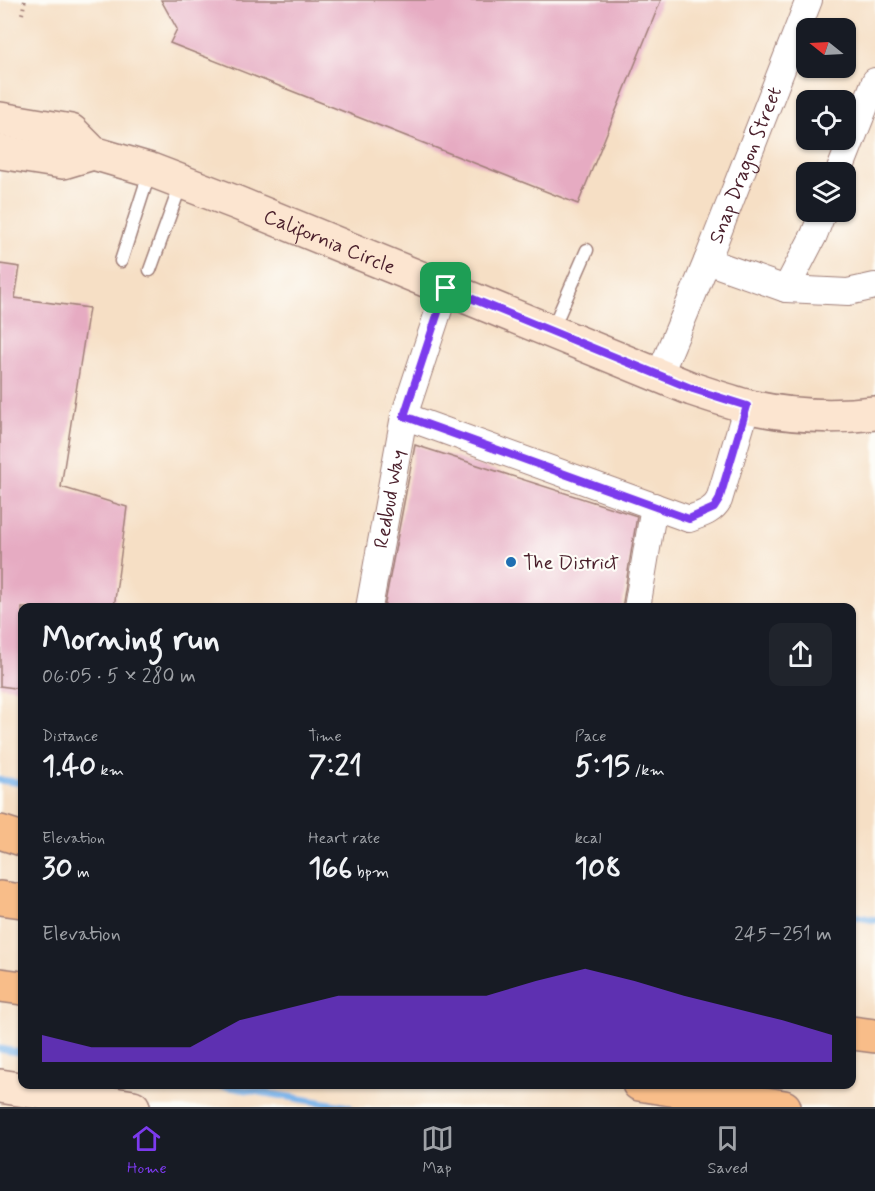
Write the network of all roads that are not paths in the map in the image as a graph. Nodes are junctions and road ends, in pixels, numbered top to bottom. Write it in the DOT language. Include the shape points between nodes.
graph roads {
  1 [pos="808,0"];
  2 [pos="875,81"];
  3 [pos="0,119"];
  4 [pos="0,152"];
  5 [pos="93,153"];
  6 [pos="842,162"];
  7 [pos="151,170"];
  8 [pos="182,182"];
  9 [pos="819,222"];
  10 [pos="587,250"];
  11 [pos="121,261"];
  12 [pos="707,261"];
  13 [pos="150,270"];
  14 [pos="875,286"];
  15 [pos="446,288"];
  16 [pos="786,289"];
  17 [pos="551,331"];
  18 [pos="659,376"];
  19 [pos="747,406"];
  20 [pos="875,413"];
  21 [pos="404,416"];
  22 [pos="654,506"];
  23 [pos="370,603"];
  24 [pos="638,603"];
  25 [pos="0,832"];
  26 [pos="18,837"];
  27 [pos="0,898"];
  28 [pos="18,901"];
  29 [pos="0,985"];
  30 [pos="18,987"];
  31 [pos="856,1034"];
  32 [pos="875,1036"];
  33 [pos="0,1086"];
  34 [pos="18,1089"];
  35 [pos="18,1089"];
  36 [pos="671,1089"];
  37 [pos="129,1107"];
  38 [pos="784,1107"];
  1 -- 12 [label="street, Snap Dragon Street"];
  2 -- 6 [label="street"];
  3 -- 5 [label="street, California Circle" via="71,131"];
  4 -- 5 [label="street" via="63,162"];
  5 -- 7 [label="street, California Circle"];
  7 -- 8 [label="street, California Circle"];
  7 -- 11 [label="lane"];
  8 -- 13 [label="lane"];
  8 -- 15 [label="street, California Circle"];
  9 -- 16 [label="street"];
  10 -- 17 [label="lane"];
  12 -- 16 [label="street"];
  12 -- 18 [label="street, Snap Dragon Street"];
  14 -- 16 [label="street" via="848,292"];
  15 -- 17 [label="street, California Circle"];
  15 -- 21 [label="street, Redbud Way"];
  17 -- 18 [label="street, California Circle"];
  18 -- 19 [label="street, California Circle"];
  19 -- 20 [label="street, California Circle" via="802,415"];
  19 -- 22 [label="street" via="714,508 689,519"];
  21 -- 22 [label="street"];
  21 -- 23 [label="street, Redbud Way"];
  22 -- 24 [label="street"];
  25 -- 26 [label="highway"];
  27 -- 28 [label="highway"];
  29 -- 30 [label="highway"];
  31 -- 32 [label="highway"];
  33 -- 35 [label="street"];
  34 -- 37 [label="street"];
  36 -- 38 [label="highway"];
}
